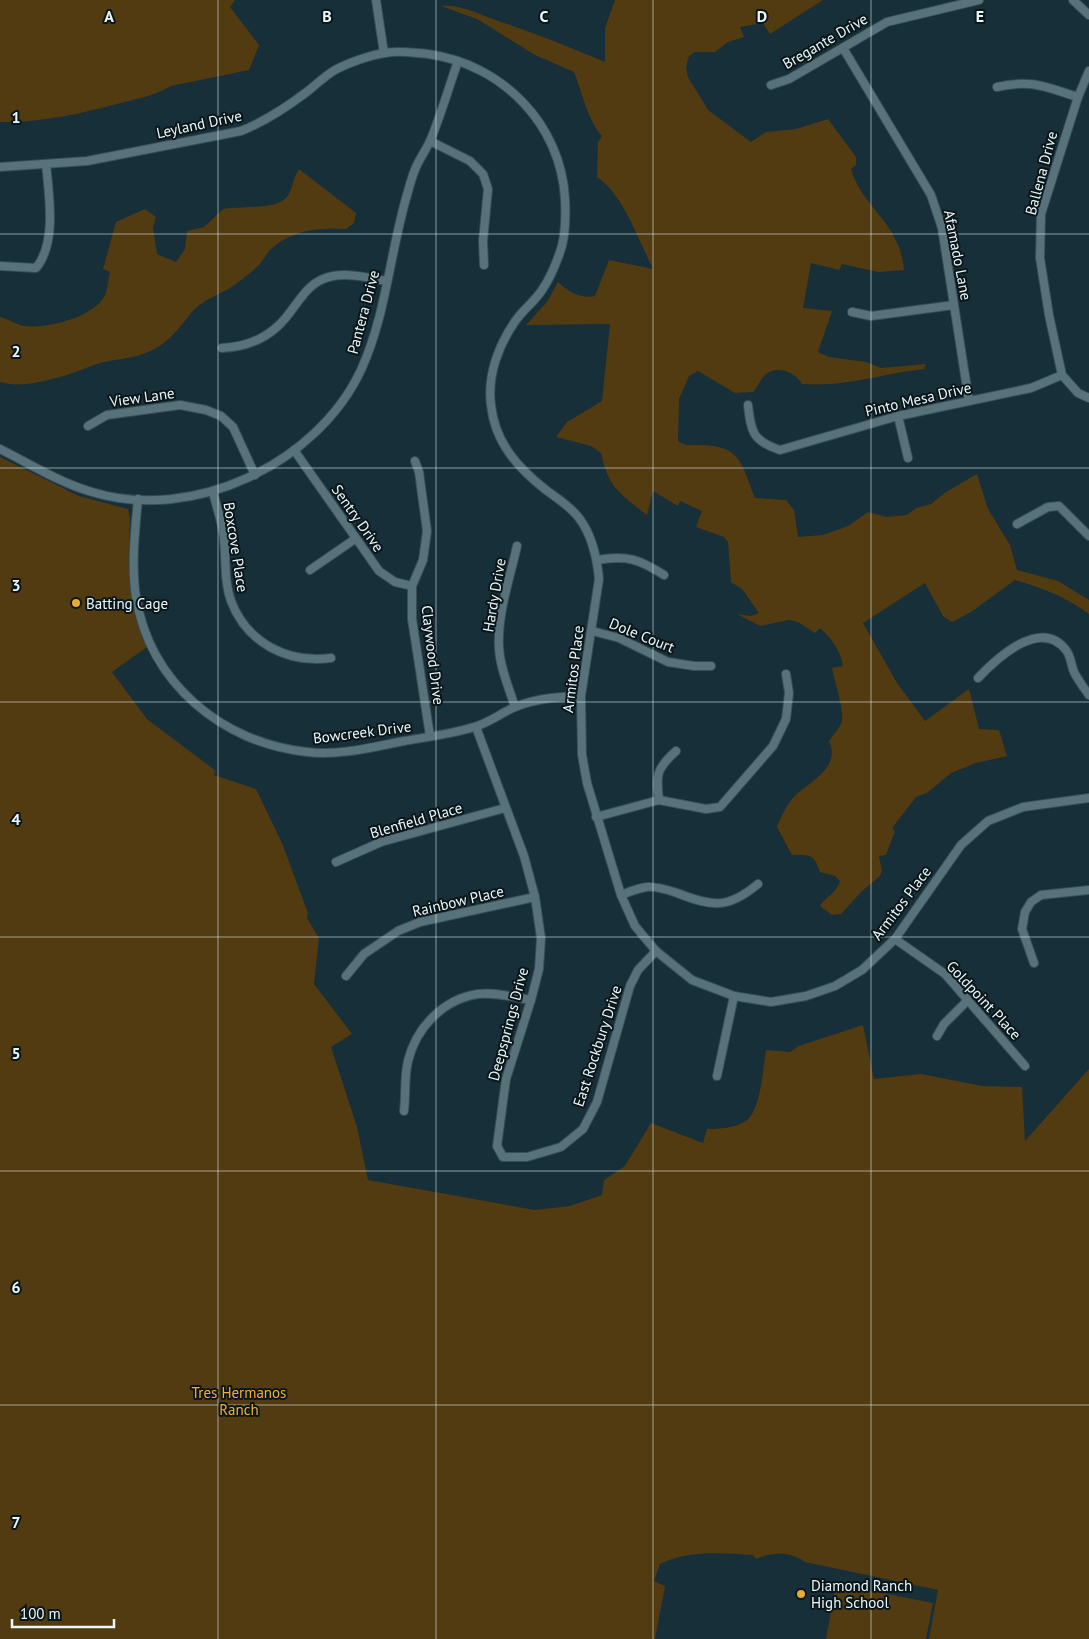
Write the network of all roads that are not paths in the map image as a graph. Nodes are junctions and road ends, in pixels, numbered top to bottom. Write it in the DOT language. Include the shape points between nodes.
graph roads {
  1 [pos="376,0"];
  2 [pos="979,0"];
  3 [pos="1074,0"];
  4 [pos="1089,15"];
  5 [pos="843,48"];
  6 [pos="384,53"];
  7 [pos="458,61"];
  8 [pos="1089,71"];
  9 [pos="771,85"];
  10 [pos="997,88"];
  11 [pos="1078,97"];
  12 [pos="430,141"];
  13 [pos="46,164"];
  14 [pos="0,167"];
  15 [pos="484,265"];
  16 [pos="0,266"];
  17 [pos="386,281"];
  18 [pos="954,304"];
  19 [pos="852,312"];
  20 [pos="222,348"];
  21 [pos="1062,375"];
  22 [pos="1089,398"];
  23 [pos="969,401"];
  24 [pos="748,405"];
  25 [pos="898,416"];
  26 [pos="88,426"];
  27 [pos="0,449"];
  28 [pos="294,450"];
  29 [pos="908,458"];
  30 [pos="414,461"];
  31 [pos="255,475"];
  32 [pos="213,492"];
  33 [pos="138,499"];
  34 [pos="1017,524"];
  35 [pos="1089,536"];
  36 [pos="355,539"];
  37 [pos="517,546"];
  38 [pos="597,560"];
  39 [pos="310,570"];
  40 [pos="664,575"];
  41 [pos="412,586"];
  42 [pos="592,631"];
  43 [pos="331,658"];
  44 [pos="711,666"];
  45 [pos="786,674"];
  46 [pos="978,678"];
  47 [pos="1089,695"];
  48 [pos="581,696"];
  49 [pos="515,707"];
  50 [pos="476,727"];
  51 [pos="430,736"];
  52 [pos="676,752"];
  53 [pos="1089,798"];
  54 [pos="659,800"];
  55 [pos="505,808"];
  56 [pos="596,817"];
  57 [pos="336,862"];
  58 [pos="758,884"];
  59 [pos="1089,890"];
  60 [pos="621,895"];
  61 [pos="534,897"];
  62 [pos="895,939"];
  63 [pos="656,951"];
  64 [pos="1034,964"];
  65 [pos="346,976"];
  66 [pos="734,996"];
  67 [pos="531,1000"];
  68 [pos="968,1000"];
  69 [pos="938,1036"];
  70 [pos="1025,1066"];
  71 [pos="716,1076"];
  72 [pos="404,1111"];
  73 [pos="503,1157"];
  1 -- 6 [label="street"];
  2 -- 5 [label="street, Bregante Drive" via="887,22"];
  3 -- 4 [label="street"];
  5 -- 9 [label="street, Bregante Drive" via="789,79"];
  5 -- 18 [label="street, Afamado Lane" via="931,195 942,228"];
  6 -- 7 [label="street, Armitos Place" via="407,52"];
  6 -- 13 [label="street, Leyland Drive" via="336,69 286,108 263,123 241,131 87,161"];
  7 -- 12 [label="street, Pantera Drive"];
  7 -- 38 [label="street, Armitos Place" via="505,85 525,104 543,127 558,157 565,187 566,218 560,254 542,290 517,319 500,348 492,377 490,404 495,426 506,450 516,464 580,519"];
  8 -- 11 [label="street, Ballena Drive"];
  10 -- 11 [label="street" via="1019,82"];
  11 -- 21 [label="street, Ballena Drive" via="1041,214 1040,258 1048,315"];
  12 -- 15 [label="street" via="470,161 483,174 488,189"];
  12 -- 17 [label="street, Pantera Drive" via="406,196"];
  13 -- 14 [label="street, Leyland Drive"];
  13 -- 16 [label="street" via="51,214 44,258 36,268"];
  17 -- 20 [label="street" via="355,275 331,276 302,293 279,326 264,338 241,347"];
  17 -- 28 [label="street, Pantera Drive" via="371,344 360,371 328,420"];
  18 -- 19 [label="street" via="872,316"];
  18 -- 23 [label="street, Afamado Lane"];
  21 -- 22 [label="street" via="1078,393"];
  21 -- 23 [label="street, Pinto Mesa Drive" via="1031,388"];
  23 -- 25 [label="street, Pinto Mesa Drive"];
  24 -- 25 [label="street, Pinto Mesa Drive" via="751,429 756,437 765,445 780,450"];
  25 -- 29 [label="street"];
  26 -- 31 [label="street, View Lane" via="107,414 180,405 206,410 233,427"];
  27 -- 33 [label="street, Pantera Drive" via="93,493"];
  28 -- 31 [label="street, Pantera Drive"];
  28 -- 36 [label="street, Sentry Drive"];
  30 -- 41 [label="street, Claywood Drive" via="419,472 427,531 423,560"];
  31 -- 32 [label="street, Pantera Drive"];
  32 -- 33 [label="street, Pantera Drive" via="172,499"];
  32 -- 43 [label="street, Boxcove Place" via="223,532 228,591 241,621 273,650 311,661"];
  33 -- 51 [label="street, Bowcreek Drive" via="134,569 142,622 162,667 191,702 236,733 260,743 309,752 362,748"];
  34 -- 35 [label="street" via="1048,506 1059,506"];
  36 -- 39 [label="street"];
  36 -- 41 [label="street, Sentry Drive" via="379,571 395,582"];
  37 -- 49 [label="street, Hardy Drive" via="501,619 499,648"];
  38 -- 40 [label="street" via="620,556 636,559"];
  38 -- 42 [label="street, Armitos Place" via="599,594"];
  41 -- 51 [label="street, Claywood Drive" via="412,619"];
  42 -- 44 [label="street, Dole Court" via="619,638 668,662"];
  42 -- 48 [label="street, Armitos Place"];
  45 -- 54 [label="street" via="789,693 786,719 773,746 720,807 706,810"];
  46 -- 47 [label="street" via="1024,642 1040,637 1056,640 1067,650 1074,672"];
  48 -- 49 [label="street, Bowcreek Drive" via="548,697"];
  48 -- 56 [label="street, Armitos Place" via="582,755"];
  49 -- 50 [label="street, Bowcreek Drive"];
  50 -- 51 [label="street, Bowcreek Drive"];
  50 -- 55 [label="street, Deepsprings Drive"];
  52 -- 54 [label="street" via="665,761 656,778"];
  53 -- 62 [label="street, Armitos Place" via="1023,808 988,821 961,845"];
  54 -- 56 [label="street"];
  55 -- 57 [label="street, Blenfield Place" via="381,842"];
  55 -- 61 [label="street, Deepsprings Drive" via="524,856"];
  56 -- 60 [label="street, Armitos Place"];
  58 -- 60 [label="street" via="741,898 719,903 698,902 648,887"];
  59 -- 64 [label="street" via="1041,895 1031,902 1022,929"];
  60 -- 63 [label="street, Armitos Place" via="635,926"];
  61 -- 65 [label="street, Rainbow Place" via="405,928 364,954"];
  61 -- 67 [label="street, Deepsprings Drive" via="541,938 539,969"];
  62 -- 66 [label="street, Armitos Place" via="862,970 835,986 806,996 770,1002"];
  62 -- 68 [label="street, Goldpoint Place" via="945,974"];
  63 -- 66 [label="street, Armitos Place" via="692,980"];
  63 -- 73 [label="street, East Rockbury Drive" via="638,970 630,986 597,1102 583,1129 561,1147 527,1157"];
  66 -- 71 [label="street"];
  67 -- 72 [label="street" via="478,994 455,1002 434,1016 423,1028 410,1054"];
  67 -- 73 [label="street, Deepsprings Drive" via="506,1079 497,1146"];
  68 -- 69 [label="street" via="944,1024"];
  68 -- 70 [label="street, Goldpoint Place"];
}
